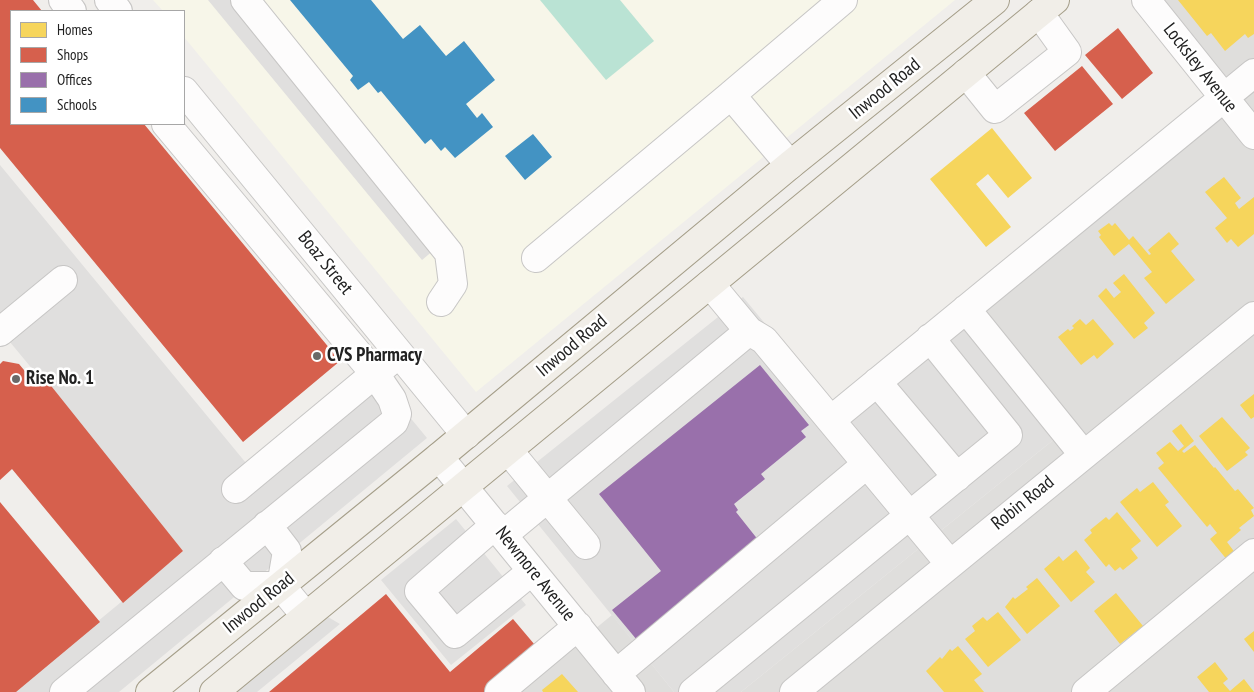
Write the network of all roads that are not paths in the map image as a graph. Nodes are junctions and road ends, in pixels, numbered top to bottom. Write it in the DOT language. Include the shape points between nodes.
graph roads {
  1 [pos="63,0"];
  2 [pos="109,0"];
  3 [pos="245,0"];
  4 [pos="842,0"];
  5 [pos="995,0"];
  6 [pos="1146,0"];
  7 [pos="1047,6"];
  8 [pos="71,10"];
  9 [pos="117,10"];
  10 [pos="1254,72"];
  11 [pos="966,73"];
  12 [pos="185,92"];
  13 [pos="731,95"];
  14 [pos="1224,97"];
  15 [pos="167,125"];
  16 [pos="1254,135"];
  17 [pos="790,165"];
  18 [pos="536,258"];
  19 [pos="63,280"];
  20 [pos="710,284"];
  21 [pos="441,302"];
  22 [pos="966,309"];
  23 [pos="1254,316"];
  24 [pos="749,331"];
  25 [pos="0,332"];
  26 [pos="930,338"];
  27 [pos="399,354"];
  28 [pos="375,374"];
  29 [pos="877,382"];
  30 [pos="831,420"];
  31 [pos="466,435"];
  32 [pos="1083,454"];
  33 [pos="439,457"];
  34 [pos="499,457"];
  35 [pos="867,464"];
  36 [pos="957,477"];
  37 [pos="464,487"];
  38 [pos="236,489"];
  39 [pos="547,498"];
  40 [pos="911,516"];
  41 [pos="267,526"];
  42 [pos="499,530"];
  43 [pos="586,545"];
  44 [pos="1254,553"];
  45 [pos="223,560"];
  46 [pos="950,564"];
  47 [pos="532,571"];
  48 [pos="281,586"];
  49 [pos="305,615"];
  50 [pos="578,626"];
  51 [pos="624,683"];
  52 [pos="64,692"];
  53 [pos="150,692"];
  54 [pos="214,692"];
  55 [pos="499,692"];
  56 [pos="693,692"];
  57 [pos="794,692"];
  58 [pos="1086,692"];
  1 -- 8 [label="street"];
  2 -- 9 [label="street"];
  3 -- 21 [label="street" via="449,253 453,284"];
  4 -- 13 [label="street"];
  5 -- 17 [label="main road, Inwood Road"];
  6 -- 14 [label="street, Locksley Avenue"];
  7 -- 11 [label="main road, Inwood Road"];
  7 -- 11 [label="street" via="1067,52 995,109"];
  10 -- 14 [label="street"];
  11 -- 20 [label="main road, Inwood Road"];
  12 -- 27 [label="street, Boaz Street"];
  13 -- 17 [label="street"];
  13 -- 18 [label="street"];
  14 -- 16 [label="street, Locksley Avenue"];
  14 -- 22 [label="street"];
  15 -- 28 [label="street"];
  17 -- 31 [label="main road, Inwood Road"];
  19 -- 25 [label="street"];
  20 -- 24 [label="street"];
  20 -- 34 [label="main road, Inwood Road"];
  22 -- 26 [label="street"];
  22 -- 32 [label="street"];
  23 -- 32 [label="street, Robin Road"];
  24 -- 30 [label="street" via="764,340"];
  24 -- 39 [label="street"];
  26 -- 29 [label="street"];
  26 -- 36 [label="street" via="1008,435"];
  27 -- 28 [label="street"];
  27 -- 31 [label="street, Boaz Street"];
  28 -- 38 [label="street"];
  28 -- 41 [label="street" via="396,406 394,422"];
  29 -- 30 [label="street"];
  29 -- 36 [label="street"];
  30 -- 35 [label="street"];
  31 -- 33 [label="main road, Inwood Road"];
  31 -- 34 [label="main road"];
  32 -- 46 [label="street, Robin Road"];
  33 -- 37 [label="street, Newmore Avenue"];
  33 -- 48 [label="main road, Inwood Road"];
  34 -- 37 [label="main road, Inwood Road"];
  34 -- 39 [label="street"];
  35 -- 40 [label="street"];
  35 -- 51 [label="street"];
  36 -- 40 [label="street"];
  37 -- 42 [label="street, Newmore Avenue"];
  37 -- 49 [label="main road, Inwood Road"];
  39 -- 42 [label="street"];
  39 -- 43 [label="street"];
  40 -- 46 [label="street"];
  40 -- 56 [label="street"];
  41 -- 45 [label="street"];
  41 -- 48 [label="street" via="287,551"];
  42 -- 47 [label="street, Newmore Avenue"];
  42 -- 47 [label="street" via="419,591 456,634"];
  44 -- 58 [label="street"];
  45 -- 48 [label="street" via="244,586"];
  45 -- 52 [label="street"];
  46 -- 57 [label="street, Robin Road"];
  47 -- 50 [label="street, Newmore Avenue"];
  48 -- 49 [label="street"];
  48 -- 53 [label="main road, Inwood Road"];
  49 -- 54 [label="main road, Inwood Road"];
  50 -- 51 [label="street, Newmore Avenue"];
  50 -- 55 [label="street"];
}
